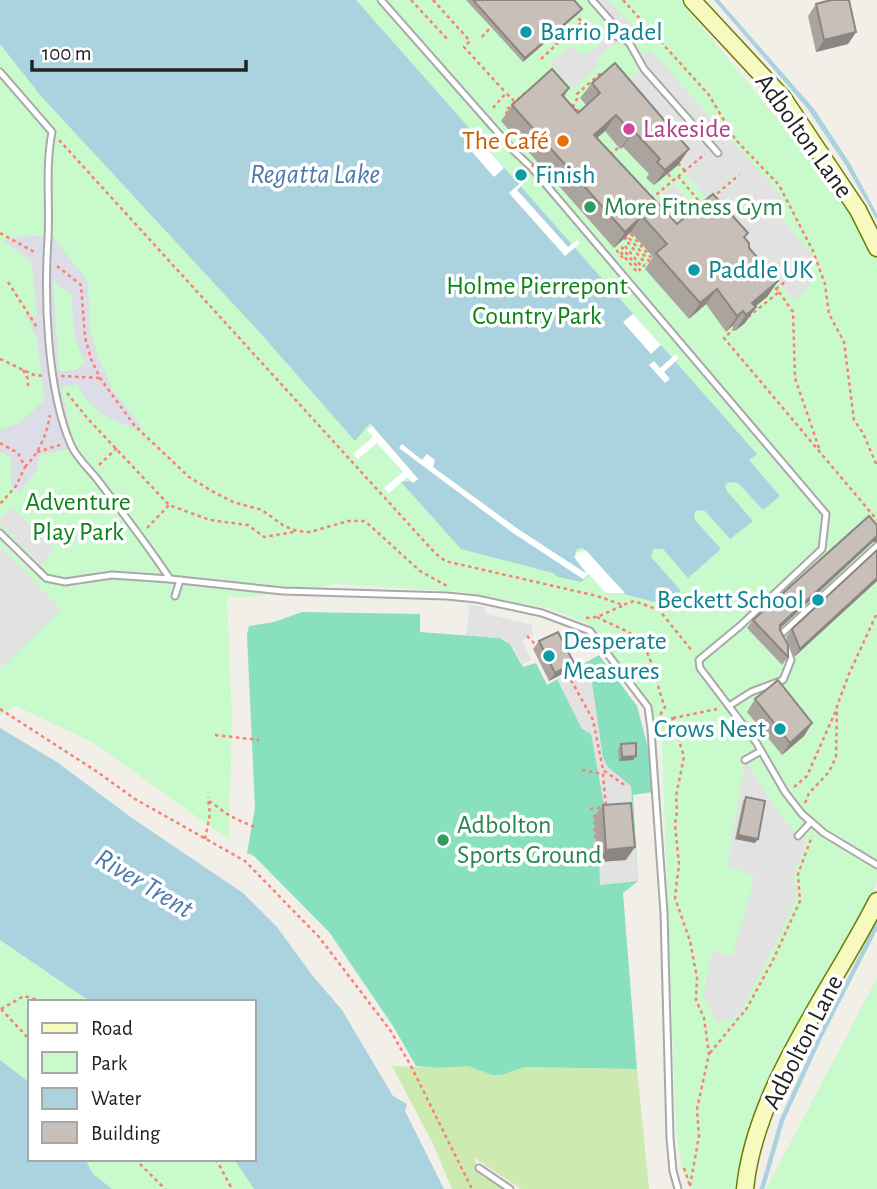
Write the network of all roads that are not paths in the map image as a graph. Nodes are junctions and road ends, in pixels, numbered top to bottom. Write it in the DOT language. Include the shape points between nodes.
graph roads {
  1 [pos="380,0"];
  2 [pos="592,0"];
  3 [pos="692,0"];
  4 [pos="0,72"];
  5 [pos="718,153"];
  6 [pos="877,248"];
  7 [pos="0,533"];
  8 [pos="877,546"];
  9 [pos="170,579"];
  10 [pos="180,580"];
  11 [pos="175,596"];
  12 [pos="729,706"];
  13 [pos="761,751"];
  14 [pos="745,760"];
  15 [pos="814,824"];
  16 [pos="798,836"];
  17 [pos="877,865"];
  18 [pos="877,901"];
  19 [pos="479,1168"];
  20 [pos="510,1189"];
  21 [pos="678,1189"];
  22 [pos="745,1189"];
  1 -- 12 [label="lane" via="531,167 826,514 822,549 699,660 700,668"];
  2 -- 5 [label="lane" via="614,26 615,36 624,37 644,69"];
  3 -- 6 [label="street, Adbolton Lane" via="783,98 858,210"];
  4 -- 9 [label="lane" via="52,132 47,161 46,258 50,345 57,400 72,448"];
  7 -- 9 [label="lane" via="54,582 107,575"];
  8 -- 12 [label="lane" via="779,635 791,660 783,680"];
  9 -- 10 [label="lane"];
  10 -- 11 [label="lane"];
  10 -- 21 [label="lane" via="478,599 542,613 590,631 648,707 664,913 670,1138"];
  12 -- 13 [label="lane"];
  13 -- 14 [label="lane"];
  13 -- 15 [label="lane" via="800,813"];
  15 -- 16 [label="lane"];
  15 -- 17 [label="lane"];
  18 -- 22 [label="street, Adbolton Lane" via="771,1096 753,1145"];
  19 -- 20 [label="lane"];
}
